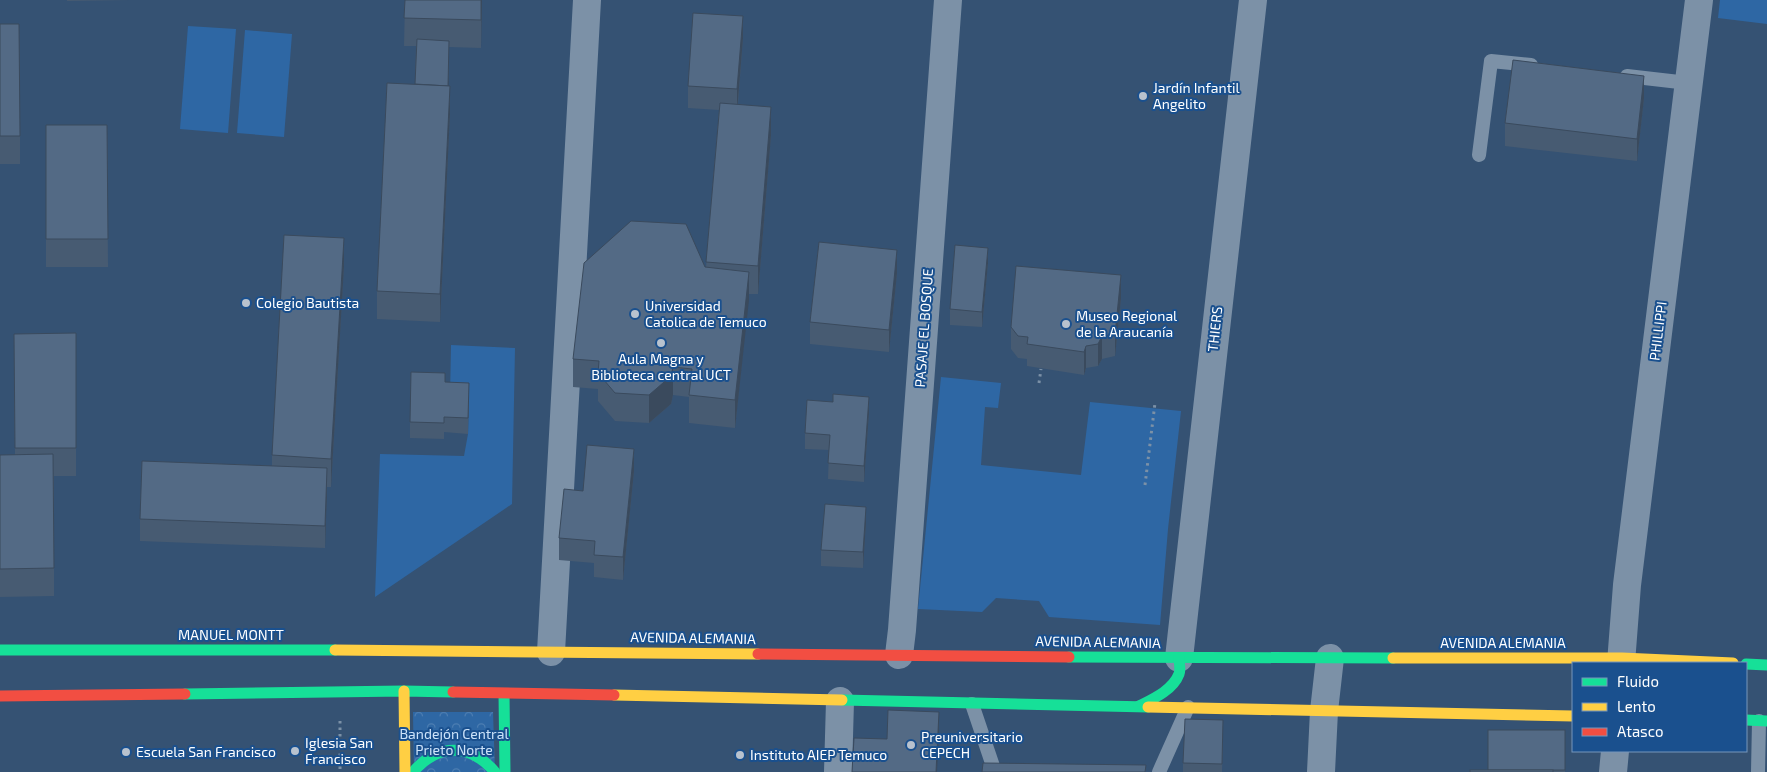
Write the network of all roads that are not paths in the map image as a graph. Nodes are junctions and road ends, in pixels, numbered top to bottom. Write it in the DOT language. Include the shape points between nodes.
graph roads {
  1 [pos="586,0"];
  2 [pos="948,0"];
  3 [pos="1253,0"];
  4 [pos="1699,0"];
  5 [pos="1540,66"];
  6 [pos="1610,74"];
  7 [pos="1688,83"];
  8 [pos="1479,155"];
  9 [pos="0,650"];
  10 [pos="462,651"];
  11 [pos="551,652"];
  12 [pos="898,655"];
  13 [pos="1179,658"];
  14 [pos="1330,658"];
  15 [pos="1621,661"];
  16 [pos="429,662"];
  17 [pos="1677,662"];
  18 [pos="1747,664"];
  19 [pos="1767,665"];
  20 [pos="413,678"];
  21 [pos="404,692"];
  22 [pos="504,694"];
  23 [pos="0,696"];
  24 [pos="840,701"];
  25 [pos="972,704"];
  26 [pos="1139,706"];
  27 [pos="1188,708"];
  28 [pos="1324,711"];
  29 [pos="1572,716"];
  30 [pos="1757,721"];
  31 [pos="1615,752"];
  32 [pos="405,772"];
  33 [pos="413,772"];
  34 [pos="496,772"];
  35 [pos="505,772"];
  36 [pos="838,772"];
  37 [pos="995,772"];
  38 [pos="1159,772"];
  39 [pos="1321,772"];
  40 [pos="1613,772"];
  41 [pos="1758,772"];
  1 -- 11 [label="street"];
  2 -- 12 [label="street, PASAJE EL BOSQUE"];
  3 -- 13 [label="street, THIERS"];
  4 -- 7 [label="street, PHILLIPPI"];
  5 -- 8 [label="lane" via="1491,61"];
  6 -- 7 [label="lane"];
  7 -- 15 [label="street, PHILLIPPI" via="1628,575"];
  9 -- 10 [label="main road, MANUEL MONTT"];
  10 -- 11 [label="main road, AVENIDA ALEMANIA"];
  10 -- 16 [label="main road"];
  11 -- 12 [label="main road, AVENIDA ALEMANIA"];
  12 -- 13 [label="main road, AVENIDA ALEMANIA"];
  13 -- 14 [label="main road, AVENIDA ALEMANIA"];
  13 -- 26 [label="main road" via="1179,674 1169,687"];
  14 -- 15 [label="main road, AVENIDA ALEMANIA"];
  14 -- 28 [label="street"];
  15 -- 17 [label="main road, AVENIDA ALEMANIA"];
  18 -- 19 [label="main road"];
  20 -- 21 [label="main road"];
  21 -- 22 [label="main road"];
  21 -- 23 [label="main road"];
  21 -- 32 [label="main road"];
  22 -- 24 [label="main road"];
  22 -- 35 [label="main road"];
  24 -- 25 [label="main road"];
  24 -- 36 [label="street"];
  25 -- 26 [label="main road"];
  25 -- 37 [label="lane"];
  26 -- 27 [label="main road"];
  27 -- 28 [label="main road"];
  27 -- 38 [label="lane"];
  28 -- 29 [label="main road"];
  28 -- 39 [label="street"];
  30 -- 41 [label="lane"];
  31 -- 40 [label="street"];
  33 -- 34 [label="main road" via="425,758 448,749 474,754"];
}
